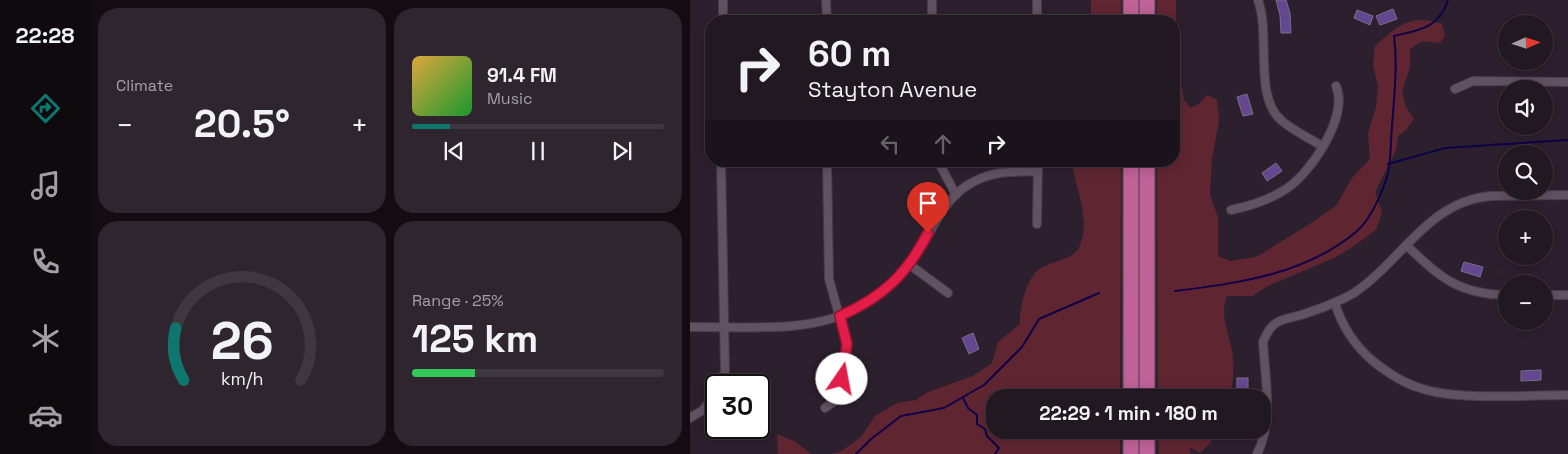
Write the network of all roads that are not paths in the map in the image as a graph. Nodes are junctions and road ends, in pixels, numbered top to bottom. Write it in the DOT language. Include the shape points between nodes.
graph roads {
  1 [pos="723,0"];
  2 [pos="826,0"];
  3 [pos="932,0"];
  4 [pos="1037,0"];
  5 [pos="1131,0"];
  6 [pos="1147,0"];
  7 [pos="1258,0"];
  8 [pos="723,15"];
  9 [pos="826,15"];
  10 [pos="932,15"];
  11 [pos="1037,15"];
  12 [pos="1131,15"];
  13 [pos="1147,15"];
  14 [pos="1568,82"];
  15 [pos="1336,86"];
  16 [pos="1455,89"];
  17 [pos="1322,146"];
  18 [pos="721,167"];
  19 [pos="827,167"];
  20 [pos="941,167"];
  21 [pos="1038,167"];
  22 [pos="1131,167"];
  23 [pos="1147,167"];
  24 [pos="1038,172"];
  25 [pos="956,195"];
  26 [pos="1568,195"];
  27 [pos="1232,210"];
  28 [pos="1037,224"];
  29 [pos="1407,246"];
  30 [pos="910,265"];
  31 [pos="948,293"];
  32 [pos="1498,294"];
  33 [pos="1553,295"];
  34 [pos="1568,295"];
  35 [pos="1335,303"];
  36 [pos="840,316"];
  37 [pos="724,326"];
  38 [pos="690,327"];
  39 [pos="724,374"];
  40 [pos="1131,389"];
  41 [pos="1147,389"];
  42 [pos="1568,396"];
  43 [pos="705,408"];
  44 [pos="826,408"];
  45 [pos="690,418"];
  46 [pos="1131,439"];
  47 [pos="1147,439"];
  48 [pos="1131,454"];
  49 [pos="1147,454"];
  50 [pos="1257,454"];
  1 -- 8 [label="street"];
  2 -- 9 [label="street"];
  3 -- 10 [label="street"];
  4 -- 11 [label="street"];
  5 -- 12 [label="highway"];
  6 -- 13 [label="highway"];
  7 -- 17 [label="street" via="1264,18 1266,93 1273,110 1281,121"];
  14 -- 16 [label="street" via="1473,80"];
  15 -- 17 [label="street" via="1340,95 1337,118"];
  17 -- 27 [label="street" via="1307,169 1288,188 1261,202"];
  18 -- 37 [label="street"];
  19 -- 36 [label="street" via="827,263"];
  20 -- 25 [label="street"];
  21 -- 24 [label="street"];
  22 -- 40 [label="highway"];
  23 -- 41 [label="highway"];
  24 -- 25 [label="street" via="999,173 978,180"];
  24 -- 28 [label="street"];
  25 -- 30 [label="street" via="937,217"];
  26 -- 29 [label="street" via="1491,196 1466,200 1439,215"];
  29 -- 32 [label="street" via="1439,276 1454,285 1473,292"];
  29 -- 35 [label="street" via="1372,279"];
  30 -- 31 [label="street"];
  30 -- 36 [label="street" via="878,296"];
  33 -- 34 [label="street"];
  35 -- 42 [label="street" via="1345,328 1364,354 1390,375 1419,388 1455,394"];
  35 -- 50 [label="street" via="1277,322 1268,331 1263,342 1267,424"];
  36 -- 37 [label="street" via="791,327"];
  36 -- 44 [label="street" via="847,357 834,401"];
  37 -- 38 [label="street"];
  37 -- 39 [label="street"];
  43 -- 45 [label="street"];
  46 -- 48 [label="highway"];
  47 -- 49 [label="highway"];
}
